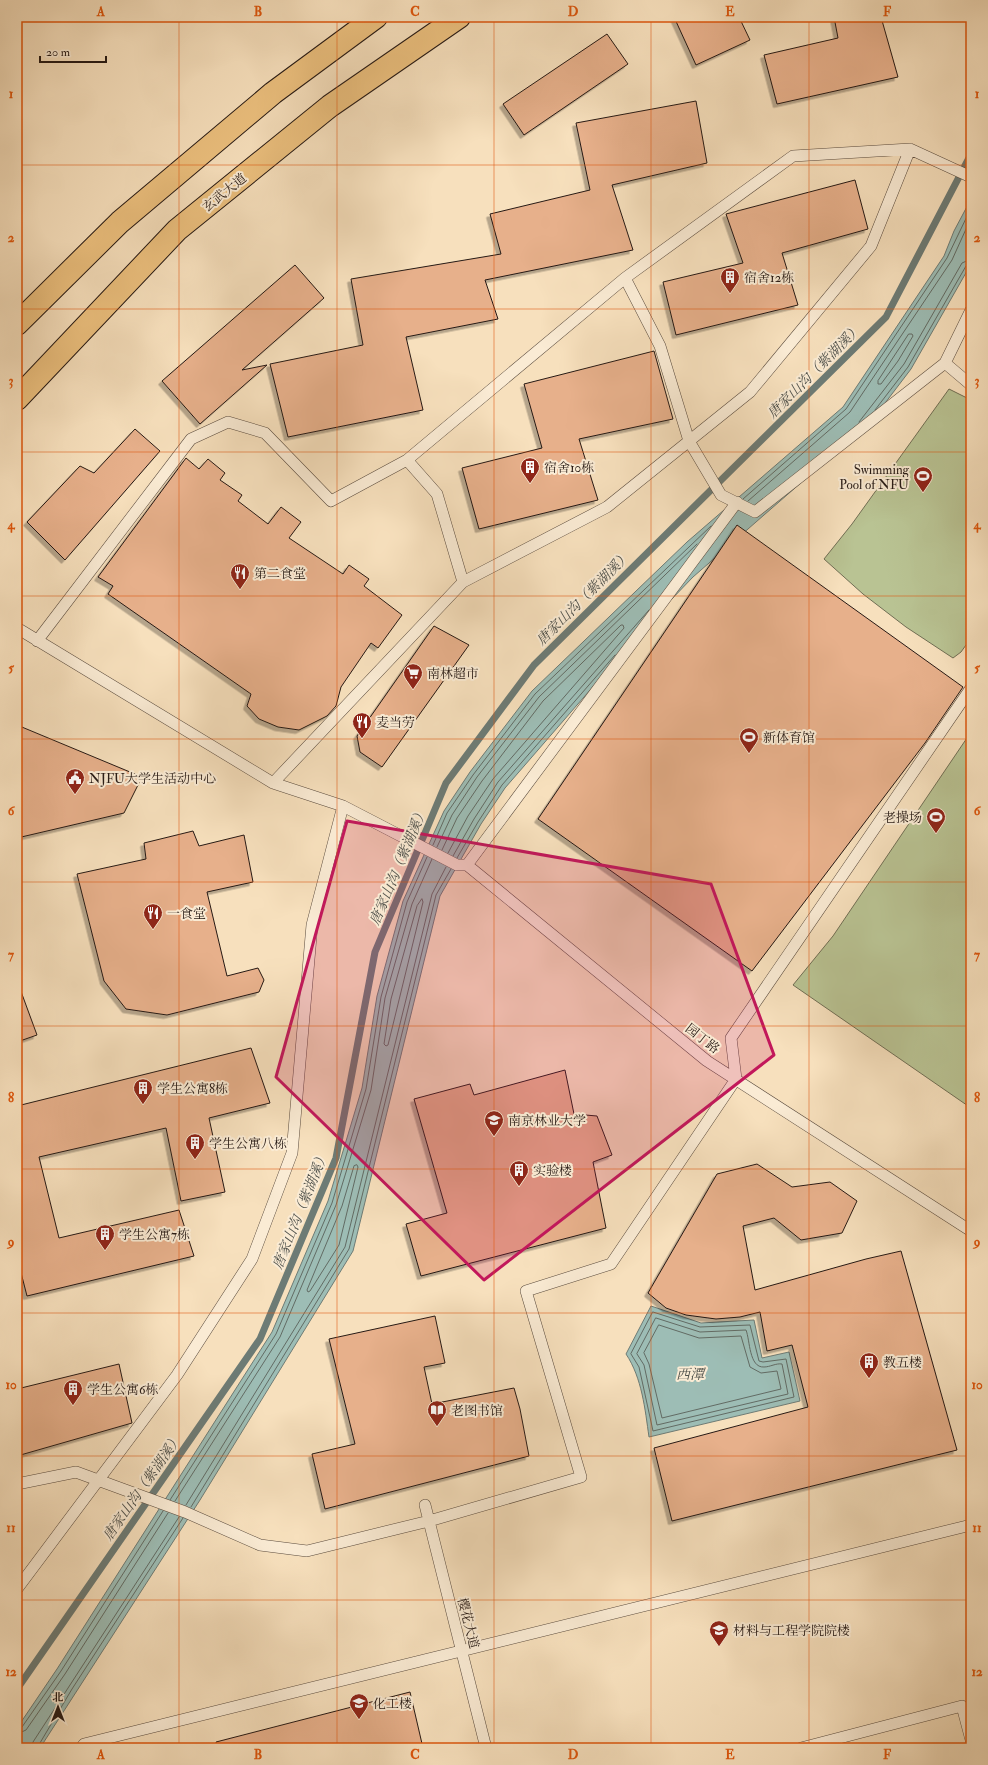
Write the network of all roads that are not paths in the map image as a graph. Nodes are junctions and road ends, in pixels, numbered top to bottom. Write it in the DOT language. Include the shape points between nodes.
graph roads {
  1 [pos="376,17"];
  2 [pos="459,17"];
  3 [pos="910,149"];
  4 [pos="971,177"];
  5 [pos="625,278"];
  6 [pos="971,310"];
  7 [pos="17,324"];
  8 [pos="945,363"];
  9 [pos="971,385"];
  10 [pos="17,398"];
  11 [pos="689,441"];
  12 [pos="407,460"];
  13 [pos="737,502"];
  14 [pos="463,582"];
  15 [pos="17,628"];
  16 [pos="37,641"];
  17 [pos="971,688"];
  18 [pos="273,783"];
  19 [pos="343,806"];
  20 [pos="467,865"];
  21 [pos="736,1079"];
  22 [pos="971,1231"];
  23 [pos="99,1480"];
  24 [pos="17,1484"];
  25 [pos="424,1505"];
  26 [pos="429,1521"];
  27 [pos="971,1524"];
  28 [pos="17,1589"];
  29 [pos="461,1649"];
  30 [pos="971,1740"];
  31 [pos="81,1748"];
  32 [pos="486,1748"];
  33 [pos="801,1748"];
  1 -- 7 [label="highway" via="273,93 120,222"];
  2 -- 10 [label="highway, 玄武大道" via="330,106 177,230"];
  3 -- 4 [label="lane"];
  3 -- 5 [label="lane" via="793,156"];
  3 -- 11 [label="lane" via="871,246 750,392"];
  5 -- 11 [label="lane" via="660,346"];
  5 -- 12 [label="lane"];
  6 -- 8 [label="lane"];
  8 -- 9 [label="lane"];
  8 -- 13 [label="lane" via="755,512"];
  11 -- 13 [label="lane" via="721,495"];
  11 -- 14 [label="lane" via="607,507"];
  12 -- 14 [label="lane" via="437,494"];
  12 -- 16 [label="lane" via="331,501 265,433 228,422 190,439"];
  13 -- 20 [label="lane"];
  14 -- 18 [label="lane"];
  15 -- 16 [label="lane, 园丁路"];
  16 -- 18 [label="lane, 园丁路"];
  17 -- 21 [label="lane" via="731,1038"];
  18 -- 19 [label="lane, 园丁路"];
  19 -- 20 [label="lane, 园丁路" via="457,864"];
  19 -- 23 [label="lane" via="312,925 292,1153 252,1259 177,1375"];
  20 -- 21 [label="lane, 园丁路" via="707,1061"];
  21 -- 22 [label="lane, 园丁路"];
  21 -- 26 [label="lane" via="611,1264 526,1291 582,1477"];
  23 -- 24 [label="lane" via="76,1472"];
  23 -- 26 [label="lane" via="162,1503 260,1545 307,1551"];
  23 -- 28 [label="lane"];
  25 -- 26 [label="lane, 樱花大道"];
  26 -- 29 [label="lane, 樱花大道"];
  27 -- 29 [label="lane"];
  29 -- 31 [label="lane" via="84,1744"];
  29 -- 32 [label="lane, 樱花大道"];
  30 -- 33 [label="lane" via="962,1706"];
}
